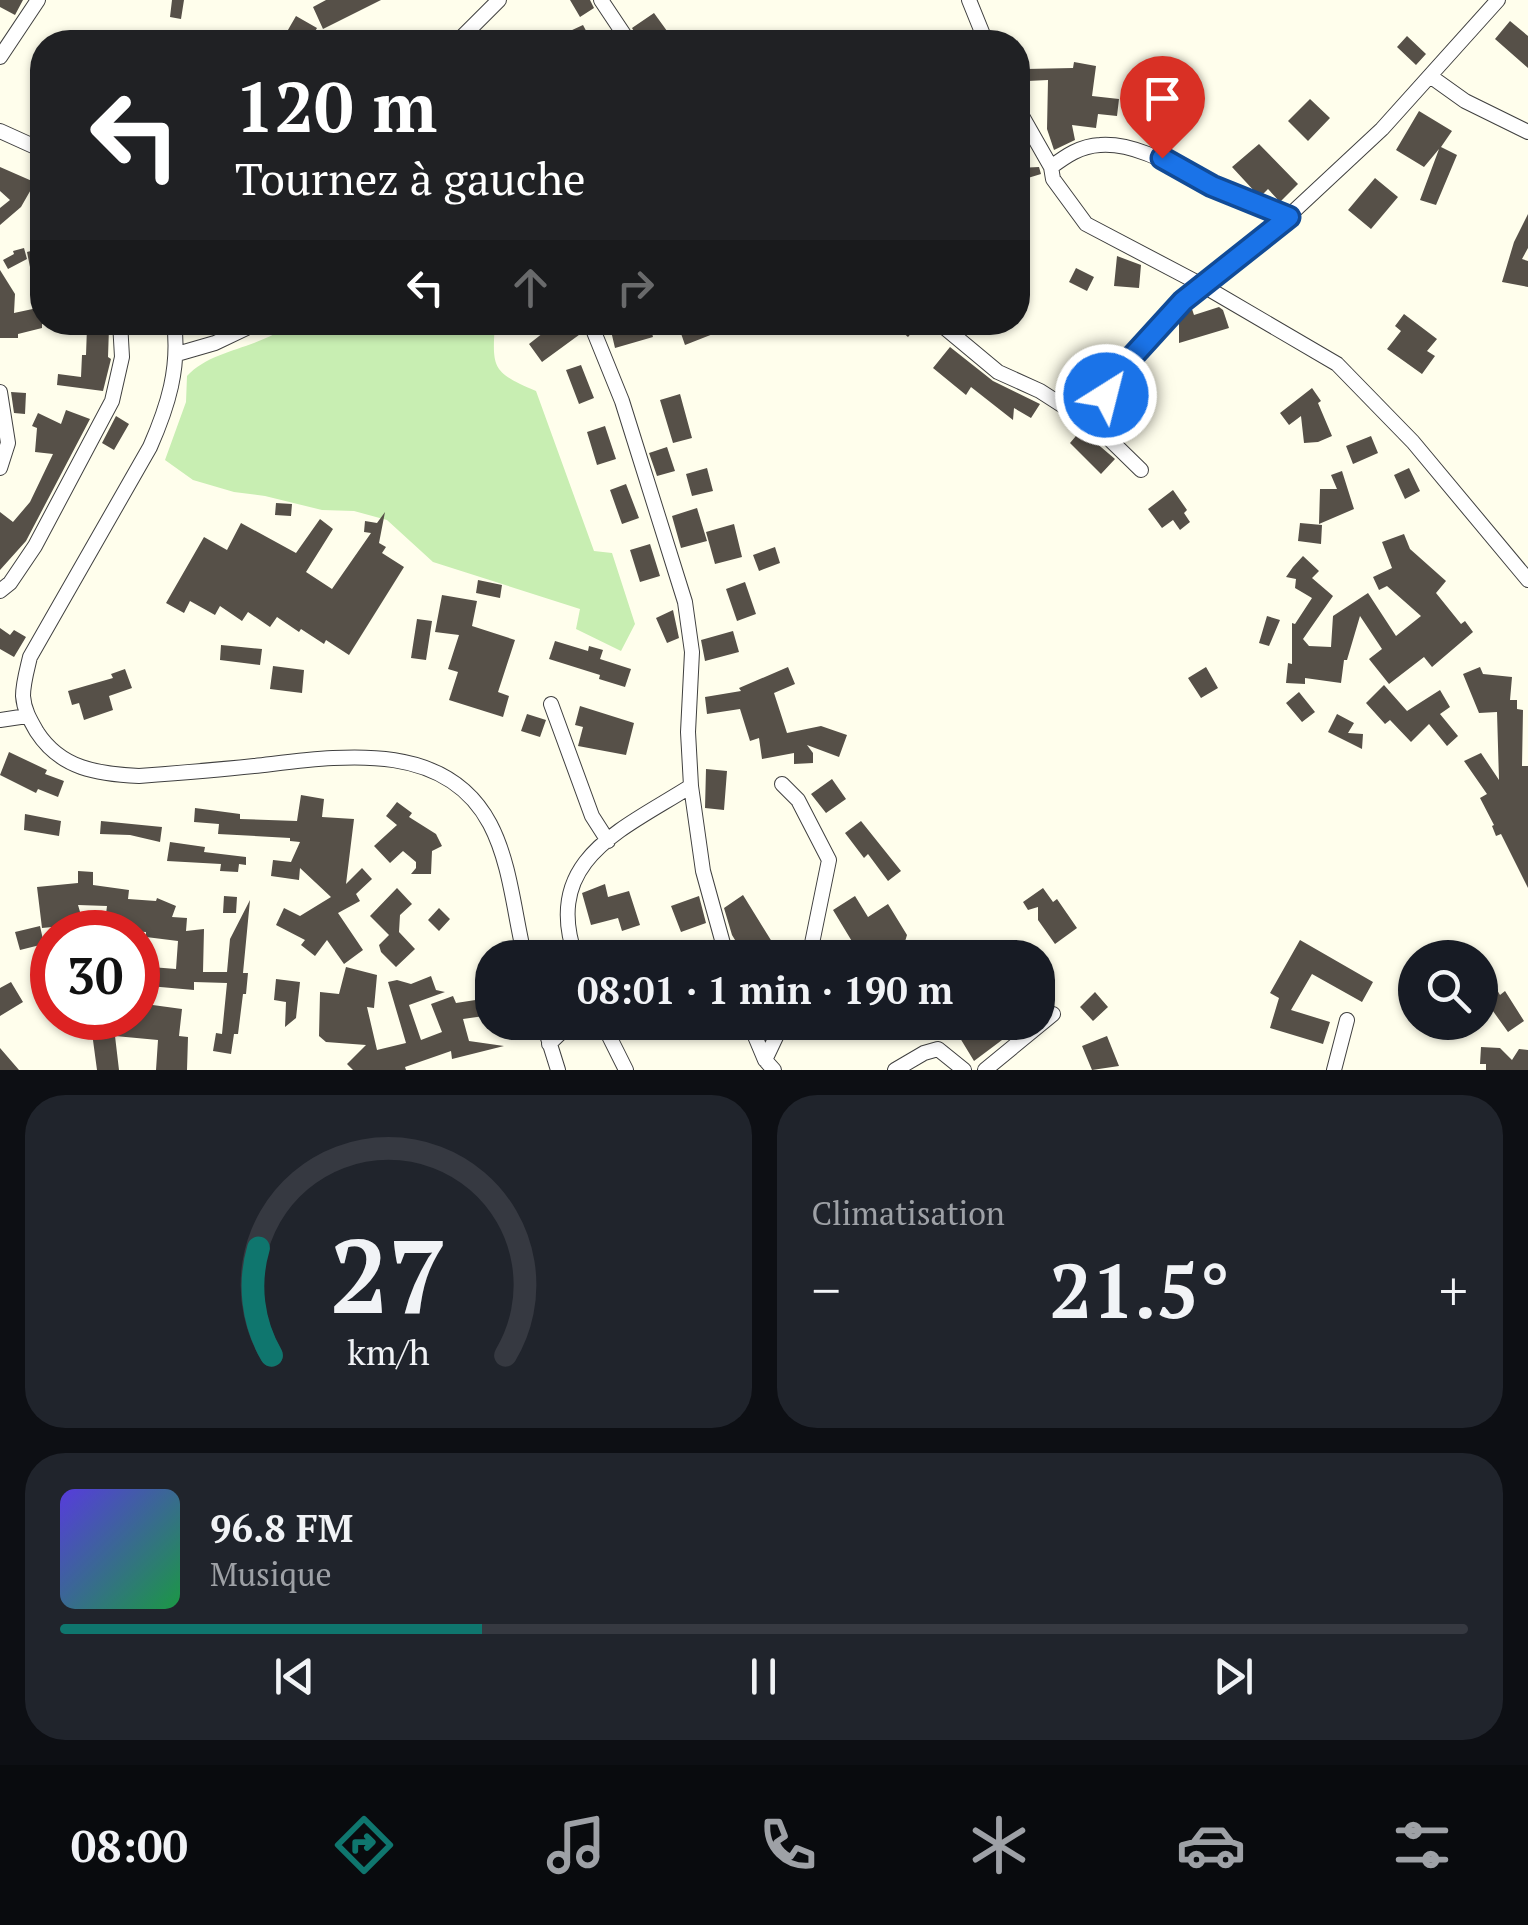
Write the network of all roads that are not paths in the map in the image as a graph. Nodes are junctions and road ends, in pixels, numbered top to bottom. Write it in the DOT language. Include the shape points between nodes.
graph roads {
  1 [pos="38,0"];
  2 [pos="499,0"];
  3 [pos="601,0"];
  4 [pos="969,0"];
  5 [pos="1498,0"];
  6 [pos="469,30"];
  7 [pos="621,30"];
  8 [pos="981,30"];
  9 [pos="0,57"];
  10 [pos="1430,76"];
  11 [pos="0,131"];
  12 [pos="1030,131"];
  13 [pos="1528,132"];
  14 [pos="30,145"];
  15 [pos="1050,167"];
  16 [pos="1289,217"];
  17 [pos="1202,285"];
  18 [pos="121,335"];
  19 [pos="175,335"];
  20 [pos="232,335"];
  21 [pos="595,335"];
  22 [pos="954,335"];
  23 [pos="177,354"];
  24 [pos="0,392"];
  25 [pos="1099,429"];
  26 [pos="0,468"];
  27 [pos="1140,470"];
  28 [pos="1528,580"];
  29 [pos="0,592"];
  30 [pos="551,704"];
  31 [pos="27,716"];
  32 [pos="0,720"];
  33 [pos="782,784"];
  34 [pos="691,786"];
  35 [pos="608,841"];
  36 [pos="522,940"];
  37 [pos="570,940"];
  38 [pos="722,940"];
  39 [pos="812,940"];
  40 [pos="1347,1020"];
  41 [pos="548,1040"];
  42 [pos="553,1040"];
  43 [pos="611,1040"];
  44 [pos="757,1040"];
  45 [pos="777,1040"];
  46 [pos="1022,1040"];
  47 [pos="549,1044"];
  48 [pos="769,1065"];
  49 [pos="558,1070"];
  50 [pos="626,1070"];
  51 [pos="895,1070"];
  52 [pos="964,1070"];
  53 [pos="986,1070"];
  54 [pos="1334,1070"];
  1 -- 9 [label="street"];
  2 -- 6 [label="street"];
  3 -- 7 [label="street"];
  4 -- 8 [label="street"];
  5 -- 10 [label="street"];
  10 -- 13 [label="street"];
  10 -- 16 [label="street"];
  11 -- 14 [label="street"];
  12 -- 15 [label="street"];
  15 -- 16 [label="street" via="1079,148 1124,146"];
  15 -- 17 [label="street" via="1086,224"];
  16 -- 17 [label="street"];
  17 -- 25 [label="street" via="1112,379"];
  17 -- 28 [label="street" via="1358,383"];
  18 -- 29 [label="street" via="112,401 34,546"];
  19 -- 23 [label="street"];
  20 -- 23 [label="street"];
  21 -- 34 [label="street" via="685,602 692,652"];
  22 -- 25 [label="street" via="998,372"];
  23 -- 31 [label="street" via="150,447 30,657 23,695"];
  24 -- 26 [label="street" via="8,443"];
  25 -- 27 [label="street"];
  30 -- 35 [label="street" via="592,816"];
  31 -- 32 [label="street"];
  31 -- 36 [label="street" via="56,754 106,774 363,756 428,768 472,797 488,820"];
  33 -- 39 [label="street" via="798,800 828,860"];
  34 -- 35 [label="street"];
  34 -- 38 [label="street" via="703,871"];
  35 -- 37 [label="street" via="572,880"];
  40 -- 54 [label="street"];
  41 -- 47 [label="street"];
  42 -- 47 [label="street"];
  43 -- 50 [label="street"];
  44 -- 48 [label="street"];
  45 -- 48 [label="street"];
  46 -- 53 [label="street"];
  47 -- 49 [label="street"];
  51 -- 52 [label="street" via="938,1050"];
}
